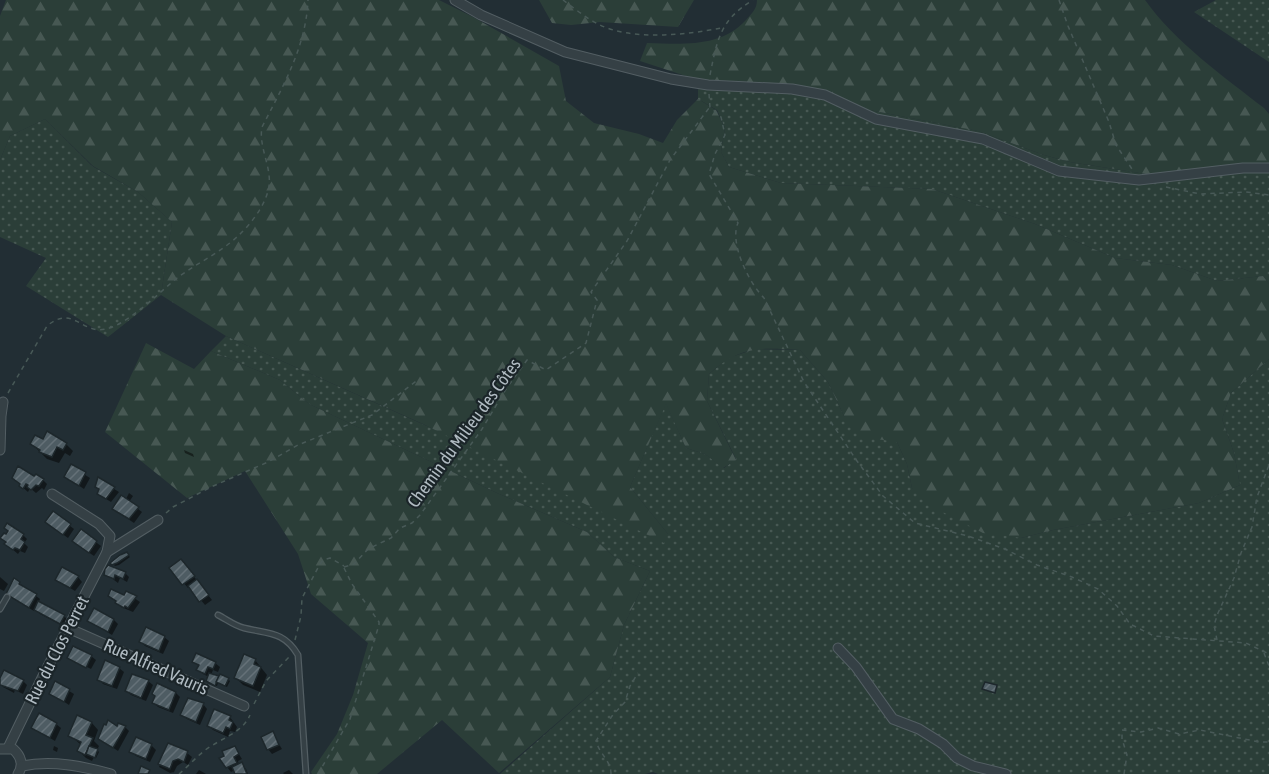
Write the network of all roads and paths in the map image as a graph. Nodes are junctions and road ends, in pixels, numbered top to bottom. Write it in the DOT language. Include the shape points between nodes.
graph roads {
  1 [pos="308,0"];
  2 [pos="455,0"];
  3 [pos="563,0"];
  4 [pos="753,0"];
  5 [pos="1059,0"];
  6 [pos="722,28"];
  7 [pos="708,85"];
  8 [pos="710,107"];
  9 [pos="1269,168"];
  10 [pos="1139,180"];
  11 [pos="1164,187"];
  12 [pos="1269,195"];
  13 [pos="419,379"];
  14 [pos="3,402"];
  15 [pos="0,450"];
  16 [pos="1269,465"];
  17 [pos="52,494"];
  18 [pos="158,520"];
  19 [pos="107,552"];
  20 [pos="344,567"];
  21 [pos="7,597"];
  22 [pos="0,609"];
  23 [pos="218,615"];
  24 [pos="68,628"];
  25 [pos="1217,641"];
  26 [pos="293,647"];
  27 [pos="838,648"];
  28 [pos="1264,652"];
  29 [pos="1269,654"];
  30 [pos="1269,666"];
  31 [pos="638,673"];
  32 [pos="244,706"];
  33 [pos="1269,742"];
  34 [pos="4,748"];
  35 [pos="20,770"];
  36 [pos="90,772"];
  37 [pos="111,774"];
  38 [pos="179,774"];
  39 [pos="306,774"];
  40 [pos="318,774"];
  41 [pos="611,774"];
  42 [pos="1006,774"];
  43 [pos="1124,774"];
  1 -- 14 [label="path" via="304,37 262,127 269,189 261,208 226,247 179,277 122,322 106,330 67,317 57,318 47,326"];
  2 -- 7 [label="street" via="565,52"];
  3 -- 6 [label="path" via="597,24 617,32 696,33"];
  4 -- 6 [label="path"];
  5 -- 10 [label="path" via="1116,145"];
  6 -- 7 [label="path"];
  7 -- 8 [label="path"];
  7 -- 10 [label="street" via="792,89 825,95 876,119 983,139 1059,171"];
  8 -- 20 [label="path, Chemin du Milieu des Côtes" via="670,160 627,240 591,292 597,300 586,343 546,370 526,360 420,515 354,564"];
  8 -- 25 [label="path" via="721,117 725,135 709,174 738,223 735,230 741,260 755,289 764,298 804,382 883,496 915,523 996,546 1098,589 1130,624 1154,636"];
  9 -- 10 [label="street"];
  11 -- 12 [label="path" via="1200,194"];
  13 -- 18 [label="path" via="372,415 211,487 173,507"];
  14 -- 15 [label="street"];
  16 -- 25 [label="path" via="1257,497 1252,527 1214,625"];
  17 -- 19 [label="street" via="105,530 110,536"];
  18 -- 19 [label="street"];
  19 -- 24 [label="street, Rue du Clos Perret"];
  20 -- 26 [label="path" via="330,558 320,564 302,598"];
  20 -- 40 [label="path" via="380,625 350,719"];
  21 -- 22 [label="lane"];
  23 -- 26 [label="lane" via="241,627 278,635"];
  24 -- 32 [label="street, Rue Alfred Vauris"];
  24 -- 34 [label="street, Rue du Clos Perret"];
  25 -- 28 [label="path" via="1246,643"];
  26 -- 38 [label="path" via="266,681 247,721"];
  26 -- 39 [label="lane" via="300,661"];
  27 -- 42 [label="street" via="892,718 919,729 973,766"];
  28 -- 29 [label="path"];
  28 -- 30 [label="path"];
  31 -- 41 [label="path" via="625,702 596,741"];
  33 -- 43 [label="path" via="1200,730 1179,734 1158,728 1141,732 1122,730 1127,755"];
  34 -- 35 [label="street, Rue du Clos Perret" via="13,749 20,756"];
  35 -- 36 [label="street" via="48,763"];
  36 -- 37 [label="street"];
}
